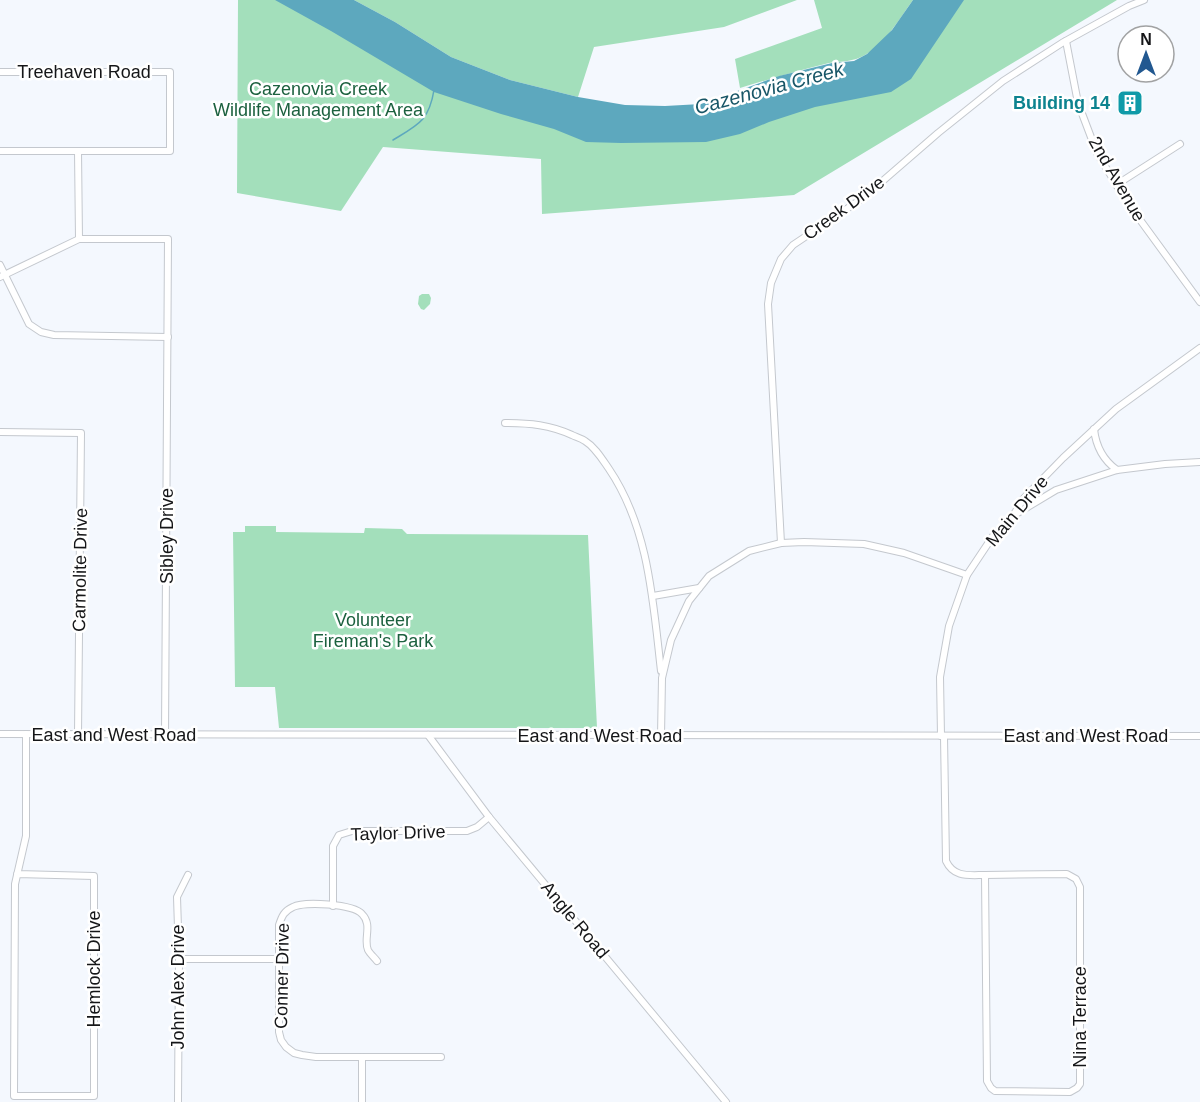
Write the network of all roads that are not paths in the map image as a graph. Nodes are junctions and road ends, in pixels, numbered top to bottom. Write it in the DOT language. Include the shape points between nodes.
graph roads {
  1 [pos="1144,0"];
  2 [pos="1066,41"];
  3 [pos="0,72"];
  4 [pos="1180,144"];
  5 [pos="0,151"];
  6 [pos="78,151"];
  7 [pos="1116,185"];
  8 [pos="79,239"];
  9 [pos="0,265"];
  10 [pos="2,276"];
  11 [pos="1200,302"];
  12 [pos="168,337"];
  13 [pos="1200,348"];
  14 [pos="505,423"];
  15 [pos="1094,429"];
  16 [pos="0,432"];
  17 [pos="1200,462"];
  18 [pos="1118,470"];
  19 [pos="1012,516"];
  20 [pos="781,543"];
  21 [pos="967,575"];
  22 [pos="700,588"];
  23 [pos="653,596"];
  24 [pos="662,678"];
  25 [pos="0,734"];
  26 [pos="26,734"];
  27 [pos="78,735"];
  28 [pos="165,735"];
  29 [pos="428,735"];
  30 [pos="661,736"];
  31 [pos="943,736"];
  32 [pos="1200,736"];
  33 [pos="489,818"];
  34 [pos="17,874"];
  35 [pos="188,875"];
  36 [pos="985,875"];
  37 [pos="333,906"];
  38 [pos="179,959"];
  39 [pos="279,959"];
  40 [pos="377,961"];
  41 [pos="362,1057"];
  42 [pos="441,1058"];
  43 [pos="178,1102"];
  44 [pos="362,1102"];
  45 [pos="726,1102"];
  1 -- 2 [label="street, Creek Drive"];
  2 -- 7 [label="street, 2nd Avenue" via="1078,103 1097,153"];
  2 -- 20 [label="street, Creek Drive" via="1003,81 863,198 793,245 781,259 768,304"];
  3 -- 6 [label="street, Treehaven Road" via="170,72 170,151"];
  4 -- 7 [label="street"];
  5 -- 6 [label="street, Treehaven Road"];
  6 -- 8 [label="street"];
  7 -- 11 [label="street, 2nd Avenue"];
  8 -- 10 [label="street"];
  8 -- 12 [label="street, Sibley Drive" via="168,239"];
  9 -- 10 [label="street"];
  10 -- 12 [label="street" via="29,324 41,332"];
  12 -- 28 [label="street, Sibley Drive"];
  13 -- 15 [label="street, Main Drive"];
  14 -- 23 [label="street" via="557,428 585,441 600,455 621,486 638,530"];
  15 -- 18 [label="street" via="1104,460"];
  15 -- 19 [label="street, Main Drive" via="1023,499"];
  16 -- 27 [label="street, Carmolite Drive" via="81,433"];
  17 -- 18 [label="street"];
  18 -- 19 [label="street" via="1056,490"];
  19 -- 21 [label="street, Main Drive"];
  20 -- 21 [label="street" via="864,544"];
  20 -- 22 [label="street" via="749,551 709,576"];
  21 -- 31 [label="street, Main Drive" via="948,626 940,677"];
  22 -- 23 [label="street"];
  22 -- 24 [label="street" via="689,601 671,640"];
  23 -- 24 [label="street"];
  24 -- 30 [label="street"];
  25 -- 26 [label="street, East and West Road"];
  26 -- 27 [label="street, East and West Road"];
  26 -- 34 [label="street" via="26,836"];
  27 -- 28 [label="street, East and West Road"];
  28 -- 29 [label="street, East and West Road"];
  29 -- 30 [label="street, East and West Road"];
  29 -- 33 [label="street, Angle Road"];
  30 -- 31 [label="street, East and West Road"];
  31 -- 32 [label="street, East and West Road"];
  31 -- 36 [label="street, Nina Terrace" via="946,861 956,873"];
  33 -- 37 [label="street, Taylor Drive" via="467,831 352,831 339,835 333,846"];
  33 -- 45 [label="street, Angle Road"];
  34 -- 34 [label="street, Hemlock Drive" via="94,876 94,1096 14,1096"];
  35 -- 38 [label="street, John Alex Drive" via="177,897"];
  36 -- 36 [label="street, Nina Terrace" via="1067,874 1080,886 1081,1079 1070,1092 999,1092 988,1085"];
  37 -- 39 [label="street, Conner Drive" via="296,905 282,915"];
  37 -- 40 [label="street" via="361,913 367,923 368,950"];
  38 -- 39 [label="street"];
  38 -- 43 [label="street, John Alex Drive"];
  39 -- 41 [label="street, Conner Drive" via="279,1032 286,1047 294,1053 316,1057"];
  41 -- 42 [label="street, Conner Drive"];
  41 -- 44 [label="street"];
}
